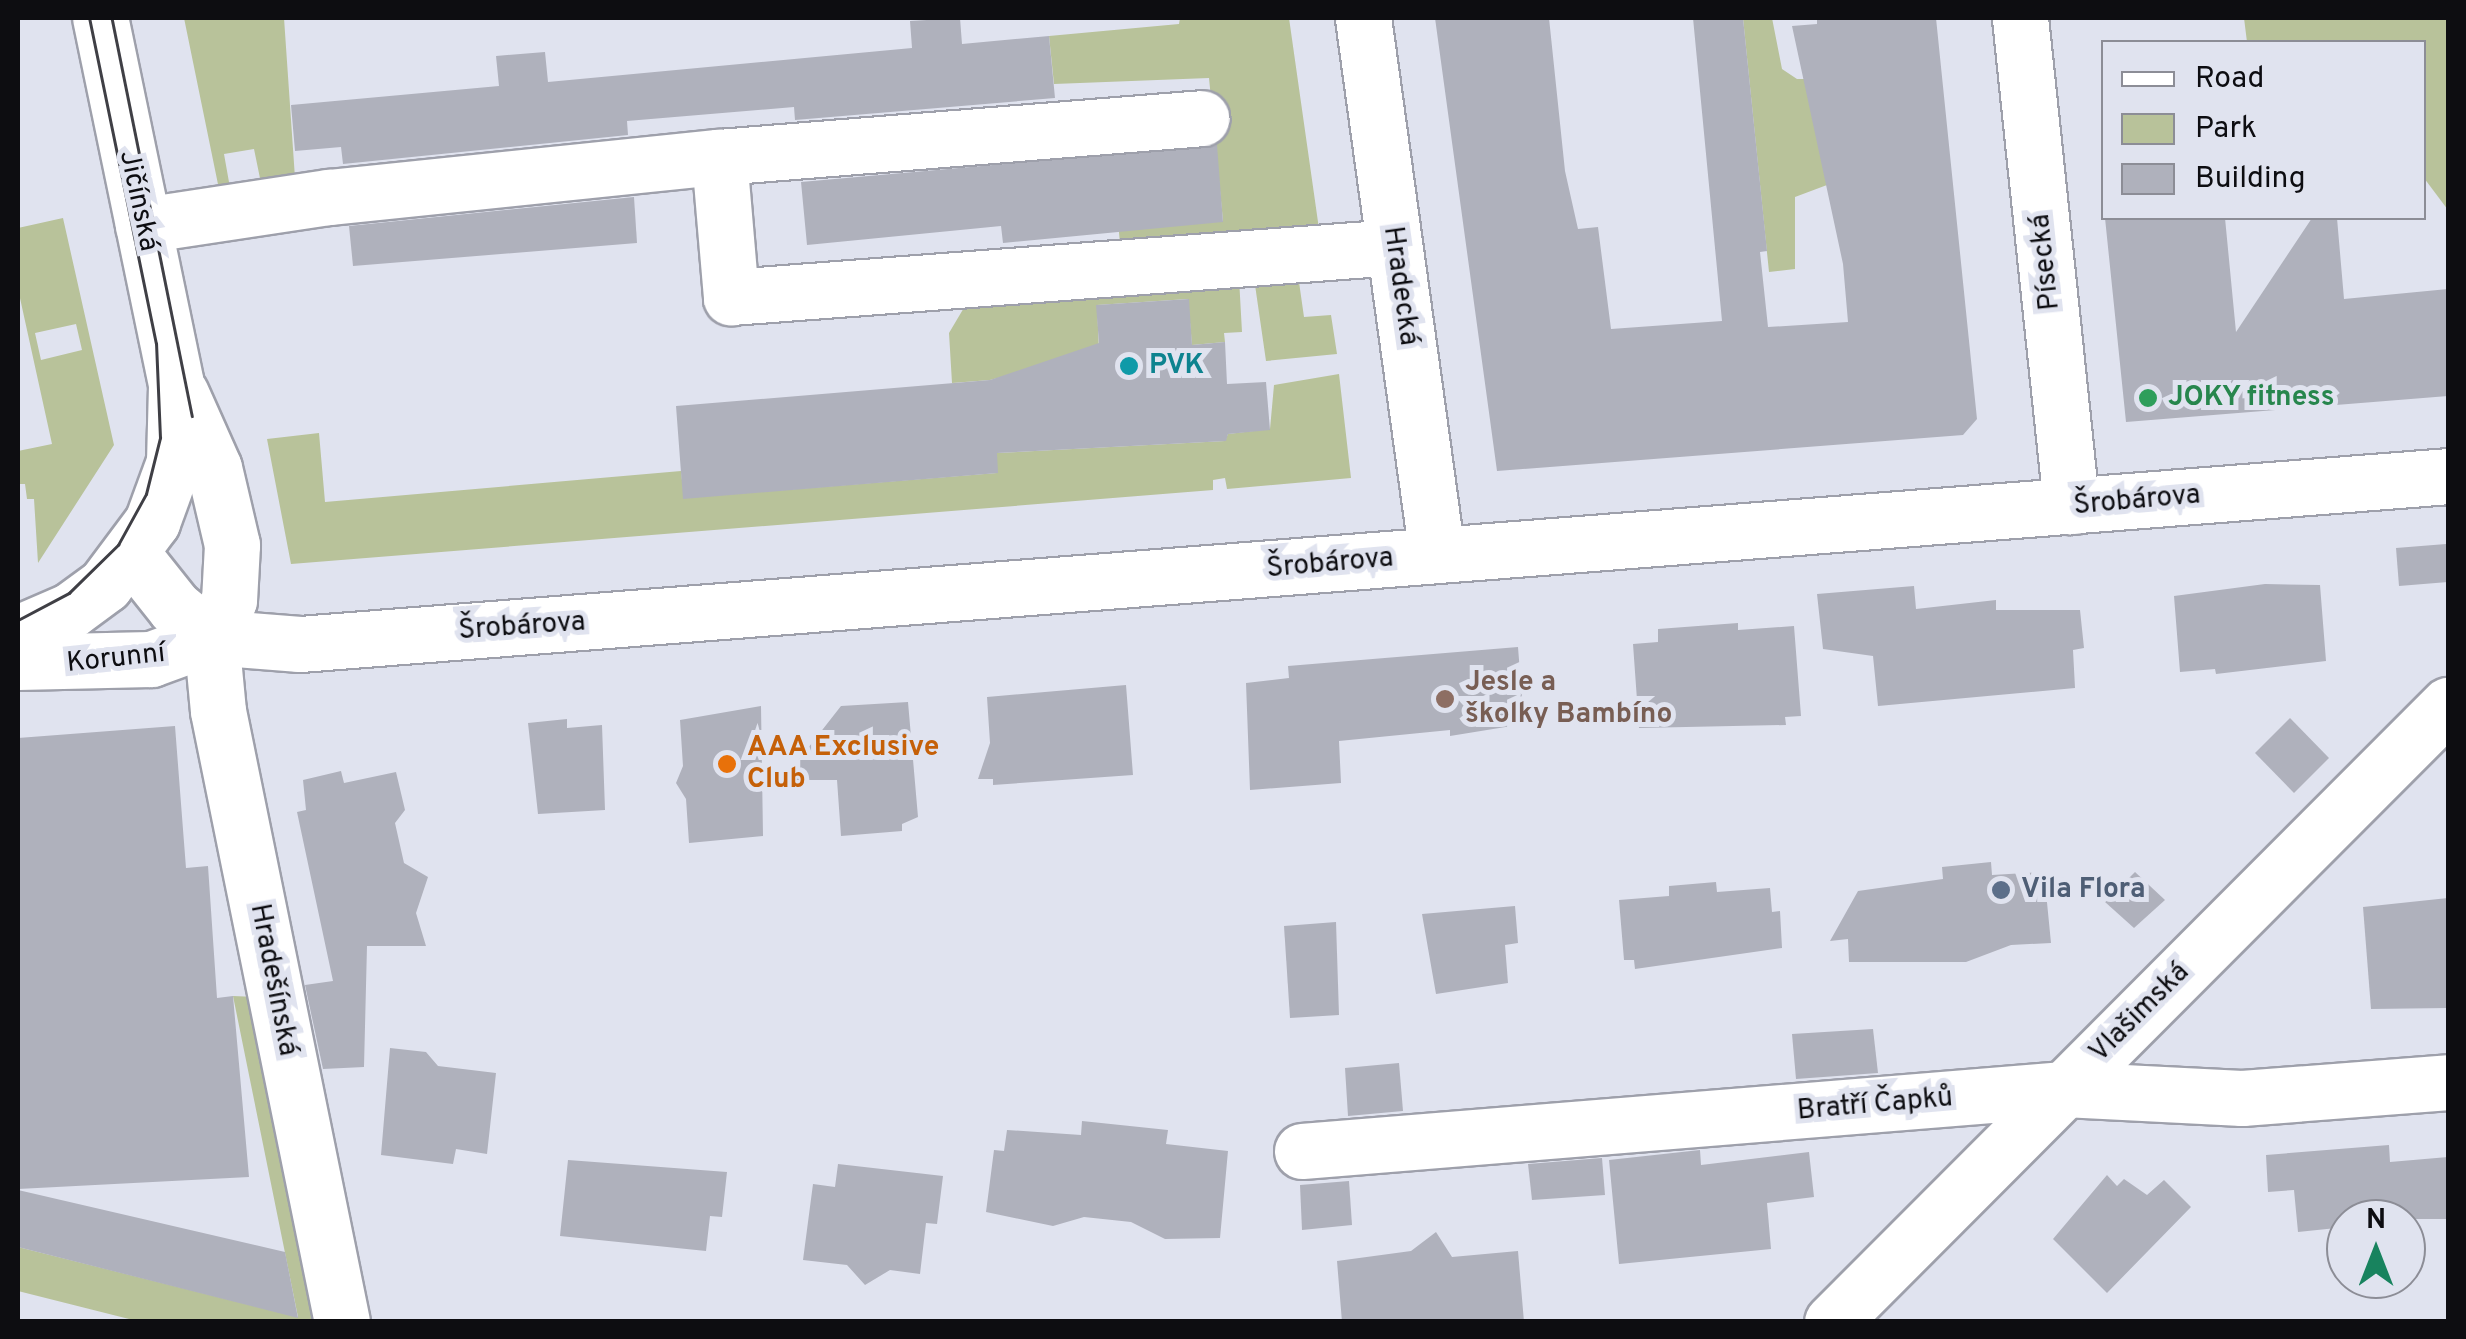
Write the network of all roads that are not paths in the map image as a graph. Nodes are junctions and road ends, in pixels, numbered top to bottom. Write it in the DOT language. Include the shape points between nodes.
graph roads {
  1 [pos="100,18"];
  2 [pos="1362,18"];
  3 [pos="2020,18"];
  4 [pos="1201,118"];
  5 [pos="720,157"];
  6 [pos="143,225"];
  7 [pos="1394,247"];
  8 [pos="184,400"];
  9 [pos="2448,476"];
  10 [pos="2071,506"];
  11 [pos="1436,555"];
  12 [pos="138,563"];
  13 [pos="18,634"];
  14 [pos="211,638"];
  15 [pos="18,650"];
  16 [pos="18,662"];
  17 [pos="2448,705"];
  18 [pos="2448,1082"];
  19 [pos="2064,1090"];
  20 [pos="1302,1151"];
  21 [pos="342,1322"];
  22 [pos="1832,1322"];
  1 -- 6 [label="street, Jičínská"];
  2 -- 7 [label="street, Hradecká"];
  3 -- 10 [label="street, Písecká"];
  4 -- 5 [label="street"];
  5 -- 6 [label="street" via="329,197"];
  5 -- 7 [label="street" via="730,297"];
  6 -- 8 [label="street, Jičínská"];
  7 -- 11 [label="street, Hradecká"];
  8 -- 12 [label="street" via="182,498"];
  8 -- 14 [label="street, Jičínská" via="214,468 232,546 229,600"];
  9 -- 10 [label="street, Šrobárova"];
  10 -- 11 [label="street, Šrobárova"];
  11 -- 14 [label="street, Šrobárova" via="300,644"];
  12 -- 13 [label="street, Korunní" via="70,610"];
  12 -- 14 [label="street"];
  12 -- 15 [label="street" via="95,614"];
  14 -- 16 [label="street, Korunní" via="151,659"];
  14 -- 21 [label="street, Hradešínská" via="218,710"];
  17 -- 19 [label="street, Vlašimská"];
  18 -- 19 [label="street, Bratří Čapků" via="2242,1098"];
  19 -- 20 [label="street, Bratří Čapků"];
  19 -- 22 [label="street, Vlašimská"];
}
